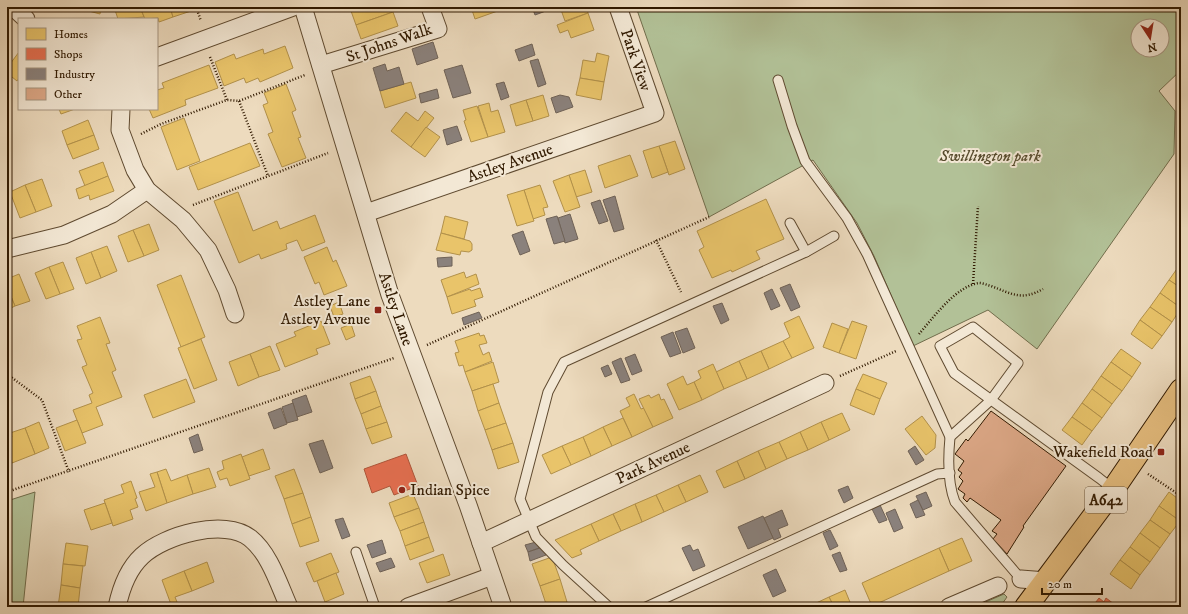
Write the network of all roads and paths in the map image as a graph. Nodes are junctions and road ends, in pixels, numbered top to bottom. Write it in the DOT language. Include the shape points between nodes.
graph roads {
  1 [pos="13,7"];
  2 [pos="293,7"];
  3 [pos="303,7"];
  4 [pos="430,7"];
  5 [pos="618,7"];
  6 [pos="25,18"];
  7 [pos="204,40"];
  8 [pos="158,57"];
  9 [pos="321,67"];
  10 [pos="778,80"];
  11 [pos="227,100"];
  12 [pos="239,101"];
  13 [pos="121,110"];
  14 [pos="655,113"];
  15 [pos="125,143"];
  16 [pos="345,146"];
  17 [pos="268,176"];
  18 [pos="147,190"];
  19 [pos="978,206"];
  20 [pos="174,213"];
  21 [pos="366,213"];
  22 [pos="709,217"];
  23 [pos="790,223"];
  24 [pos="834,236"];
  25 [pos="656,240"];
  26 [pos="7,250"];
  27 [pos="806,252"];
  28 [pos="973,284"];
  29 [pos="1044,289"];
  30 [pos="688,306"];
  31 [pos="235,314"];
  32 [pos="908,346"];
  33 [pos="411,352"];
  34 [pos="7,374"];
  35 [pos="825,383"];
  36 [pos="1181,390"];
  37 [pos="992,400"];
  38 [pos="950,437"];
  39 [pos="1131,463"];
  40 [pos="69,472"];
  41 [pos="950,473"];
  42 [pos="1113,489"];
  43 [pos="7,492"];
  44 [pos="1181,496"];
  45 [pos="530,521"];
  46 [pos="481,543"];
  47 [pos="356,552"];
  48 [pos="492,576"];
  49 [pos="1021,579"];
  50 [pos="1046,581"];
  51 [pos="998,586"];
  52 [pos="117,607"];
  53 [pos="289,607"];
  54 [pos="375,607"];
  55 [pos="408,607"];
  56 [pos="503,607"];
  57 [pos="609,607"];
  58 [pos="646,607"];
  59 [pos="949,607"];
  60 [pos="1026,607"];
  1 -- 6 [label="street"];
  2 -- 7 [label="street"];
  3 -- 9 [label="street, Astley Lane"];
  4 -- 9 [label="street, St Johns Walk" via="438,28"];
  5 -- 14 [label="street, Park View"];
  7 -- 8 [label="street"];
  7 -- 11 [label="path"];
  9 -- 12 [label="path"];
  9 -- 16 [label="street, Astley Lane"];
  10 -- 32 [label="lane" via="805,161 849,222 867,254"];
  11 -- 12 [label="path"];
  11 -- 15 [label="path" via="161,124"];
  12 -- 17 [label="path"];
  13 -- 15 [label="street" via="120,130"];
  14 -- 21 [label="street, Astley Avenue"];
  15 -- 18 [label="street" via="135,170"];
  16 -- 17 [label="path"];
  16 -- 21 [label="street, Astley Lane"];
  17 -- 20 [label="path"];
  18 -- 20 [label="street"];
  18 -- 26 [label="street" via="112,214 64,235"];
  19 -- 28 [label="path"];
  20 -- 31 [label="street" via="208,250"];
  21 -- 33 [label="street, Astley Lane" via="390,295"];
  22 -- 25 [label="path"];
  23 -- 27 [label="lane"];
  24 -- 27 [label="lane"];
  25 -- 30 [label="path"];
  25 -- 33 [label="path"];
  27 -- 30 [label="lane"];
  28 -- 29 [label="path" via="981,282 1016,296 1031,296"];
  28 -- 32 [label="path" via="953,296"];
  30 -- 45 [label="lane" via="564,362 548,392 520,499"];
  32 -- 35 [label="path"];
  32 -- 38 [label="lane"];
  33 -- 40 [label="path"];
  33 -- 46 [label="street, Astley Lane"];
  34 -- 40 [label="path" via="42,400"];
  35 -- 45 [label="street, Park Avenue"];
  36 -- 39 [label="main road, A642"];
  37 -- 37 [label="lane" via="954,372 940,346 973,326 1018,363"];
  37 -- 38 [label="lane"];
  37 -- 42 [label="lane"];
  38 -- 41 [label="lane"];
  39 -- 42 [label="main road, A642"];
  39 -- 44 [label="path"];
  40 -- 43 [label="path"];
  41 -- 49 [label="lane" via="955,502"];
  41 -- 58 [label="lane" via="937,474"];
  42 -- 50 [label="main road, A642"];
  45 -- 46 [label="street, Park Avenue"];
  45 -- 57 [label="lane" via="536,536"];
  46 -- 48 [label="street, Astley Lane"];
  47 -- 54 [label="lane"];
  48 -- 55 [label="street"];
  48 -- 56 [label="street, Astley Lane"];
  49 -- 50 [label="street"];
  50 -- 60 [label="main road, A642"];
  51 -- 59 [label="street"];
  52 -- 53 [label="street" via="123,583 129,573 156,545 184,535 223,528 249,537 260,547"];
}
